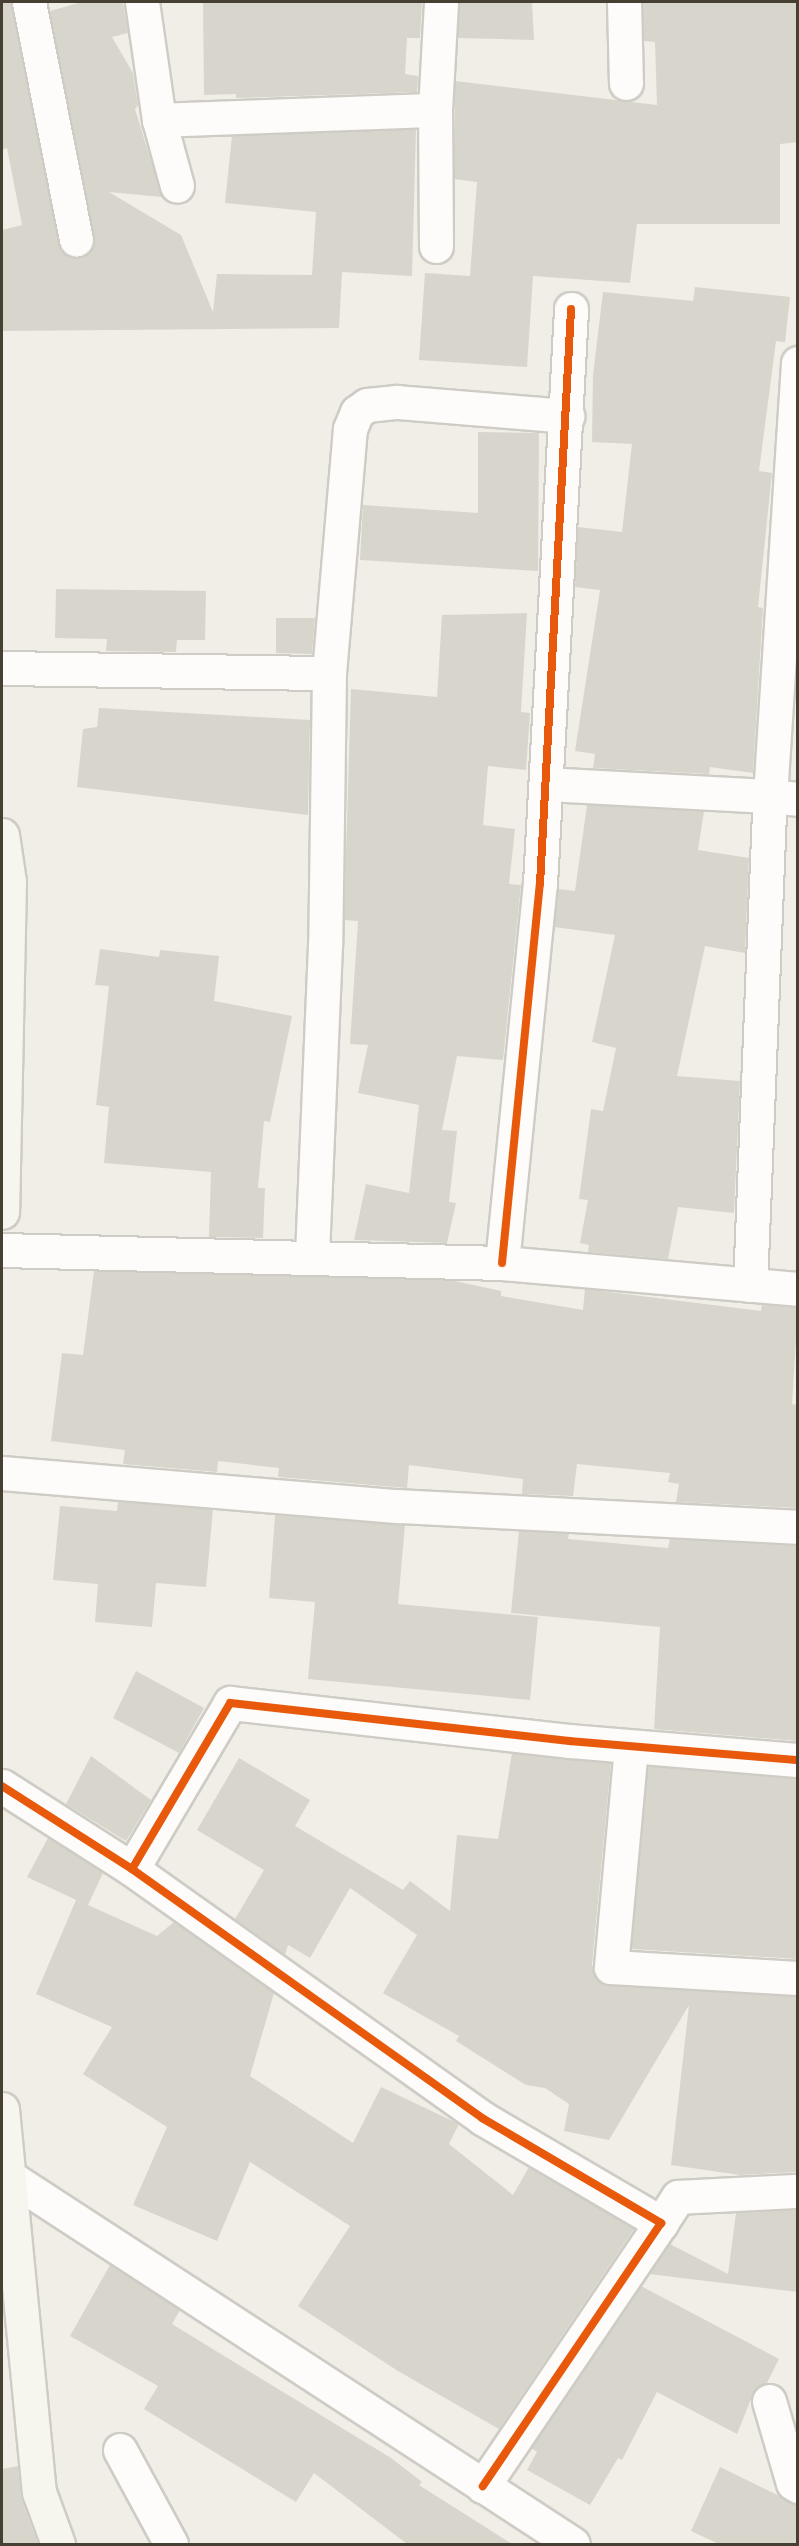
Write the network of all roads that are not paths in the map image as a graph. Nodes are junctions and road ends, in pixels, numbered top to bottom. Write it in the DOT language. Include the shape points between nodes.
graph roads {
  1 [pos="29,2"];
  2 [pos="142,2"];
  3 [pos="441,2"];
  4 [pos="624,2"];
  5 [pos="626,82"];
  6 [pos="435,110"];
  7 [pos="159,120"];
  8 [pos="177,186"];
  9 [pos="76,239"];
  10 [pos="436,246"];
  11 [pos="571,309"];
  12 [pos="798,363"];
  13 [pos="567,416"];
  14 [pos="2,668"];
  15 [pos="329,673"];
  16 [pos="546,784"];
  17 [pos="784,797"];
  18 [pos="2,848"];
  19 [pos="2,1128"];
  20 [pos="2,1212"];
  21 [pos="2,1250"];
  22 [pos="312,1258"];
  23 [pos="502,1263"];
  24 [pos="750,1285"];
  25 [pos="798,1289"];
  26 [pos="2,1473"];
  27 [pos="798,1527"];
  28 [pos="631,1747"];
  29 [pos="798,1760"];
  30 [pos="2,1786"];
  31 [pos="132,1869"];
  32 [pos="798,1978"];
  33 [pos="2,2109"];
  34 [pos="5,2176"];
  35 [pos="798,2191"];
  36 [pos="661,2223"];
  37 [pos="11,2311"];
  38 [pos="769,2401"];
  39 [pos="120,2450"];
  40 [pos="798,2486"];
  41 [pos="483,2487"];
  42 [pos="58,2544"];
  43 [pos="171,2544"];
  44 [pos="573,2544"];
  1 -- 9 [label="street"];
  2 -- 7 [label="street"];
  3 -- 6 [label="street"];
  4 -- 5 [label="street"];
  6 -- 7 [label="street"];
  6 -- 10 [label="street"];
  7 -- 8 [label="street"];
  11 -- 13 [label="street"];
  12 -- 17 [label="street"];
  13 -- 15 [label="street" via="396,402 367,405 357,412 350,429"];
  13 -- 16 [label="street"];
  14 -- 15 [label="street"];
  15 -- 22 [label="street" via="325,945"];
  16 -- 17 [label="street"];
  16 -- 23 [label="street" via="540,884"];
  17 -- 24 [label="street"];
  18 -- 19 [label="street" via="9,882"];
  19 -- 20 [label="street"];
  21 -- 22 [label="street"];
  22 -- 23 [label="street"];
  23 -- 24 [label="street"];
  24 -- 25 [label="street"];
  26 -- 27 [label="street" via="398,1506"];
  28 -- 29 [label="street"];
  28 -- 31 [label="street" via="230,1703"];
  28 -- 32 [label="street" via="611,1968"];
  30 -- 31 [label="street"];
  31 -- 36 [label="street" via="482,2118"];
  33 -- 34 [label="street"];
  34 -- 37 [label="street"];
  34 -- 41 [label="street"];
  35 -- 36 [label="street" via="678,2198"];
  36 -- 41 [label="street"];
  37 -- 42 [label="street" via="39,2492"];
  38 -- 40 [label="street"];
  39 -- 43 [label="street"];
  41 -- 44 [label="street"];
}
